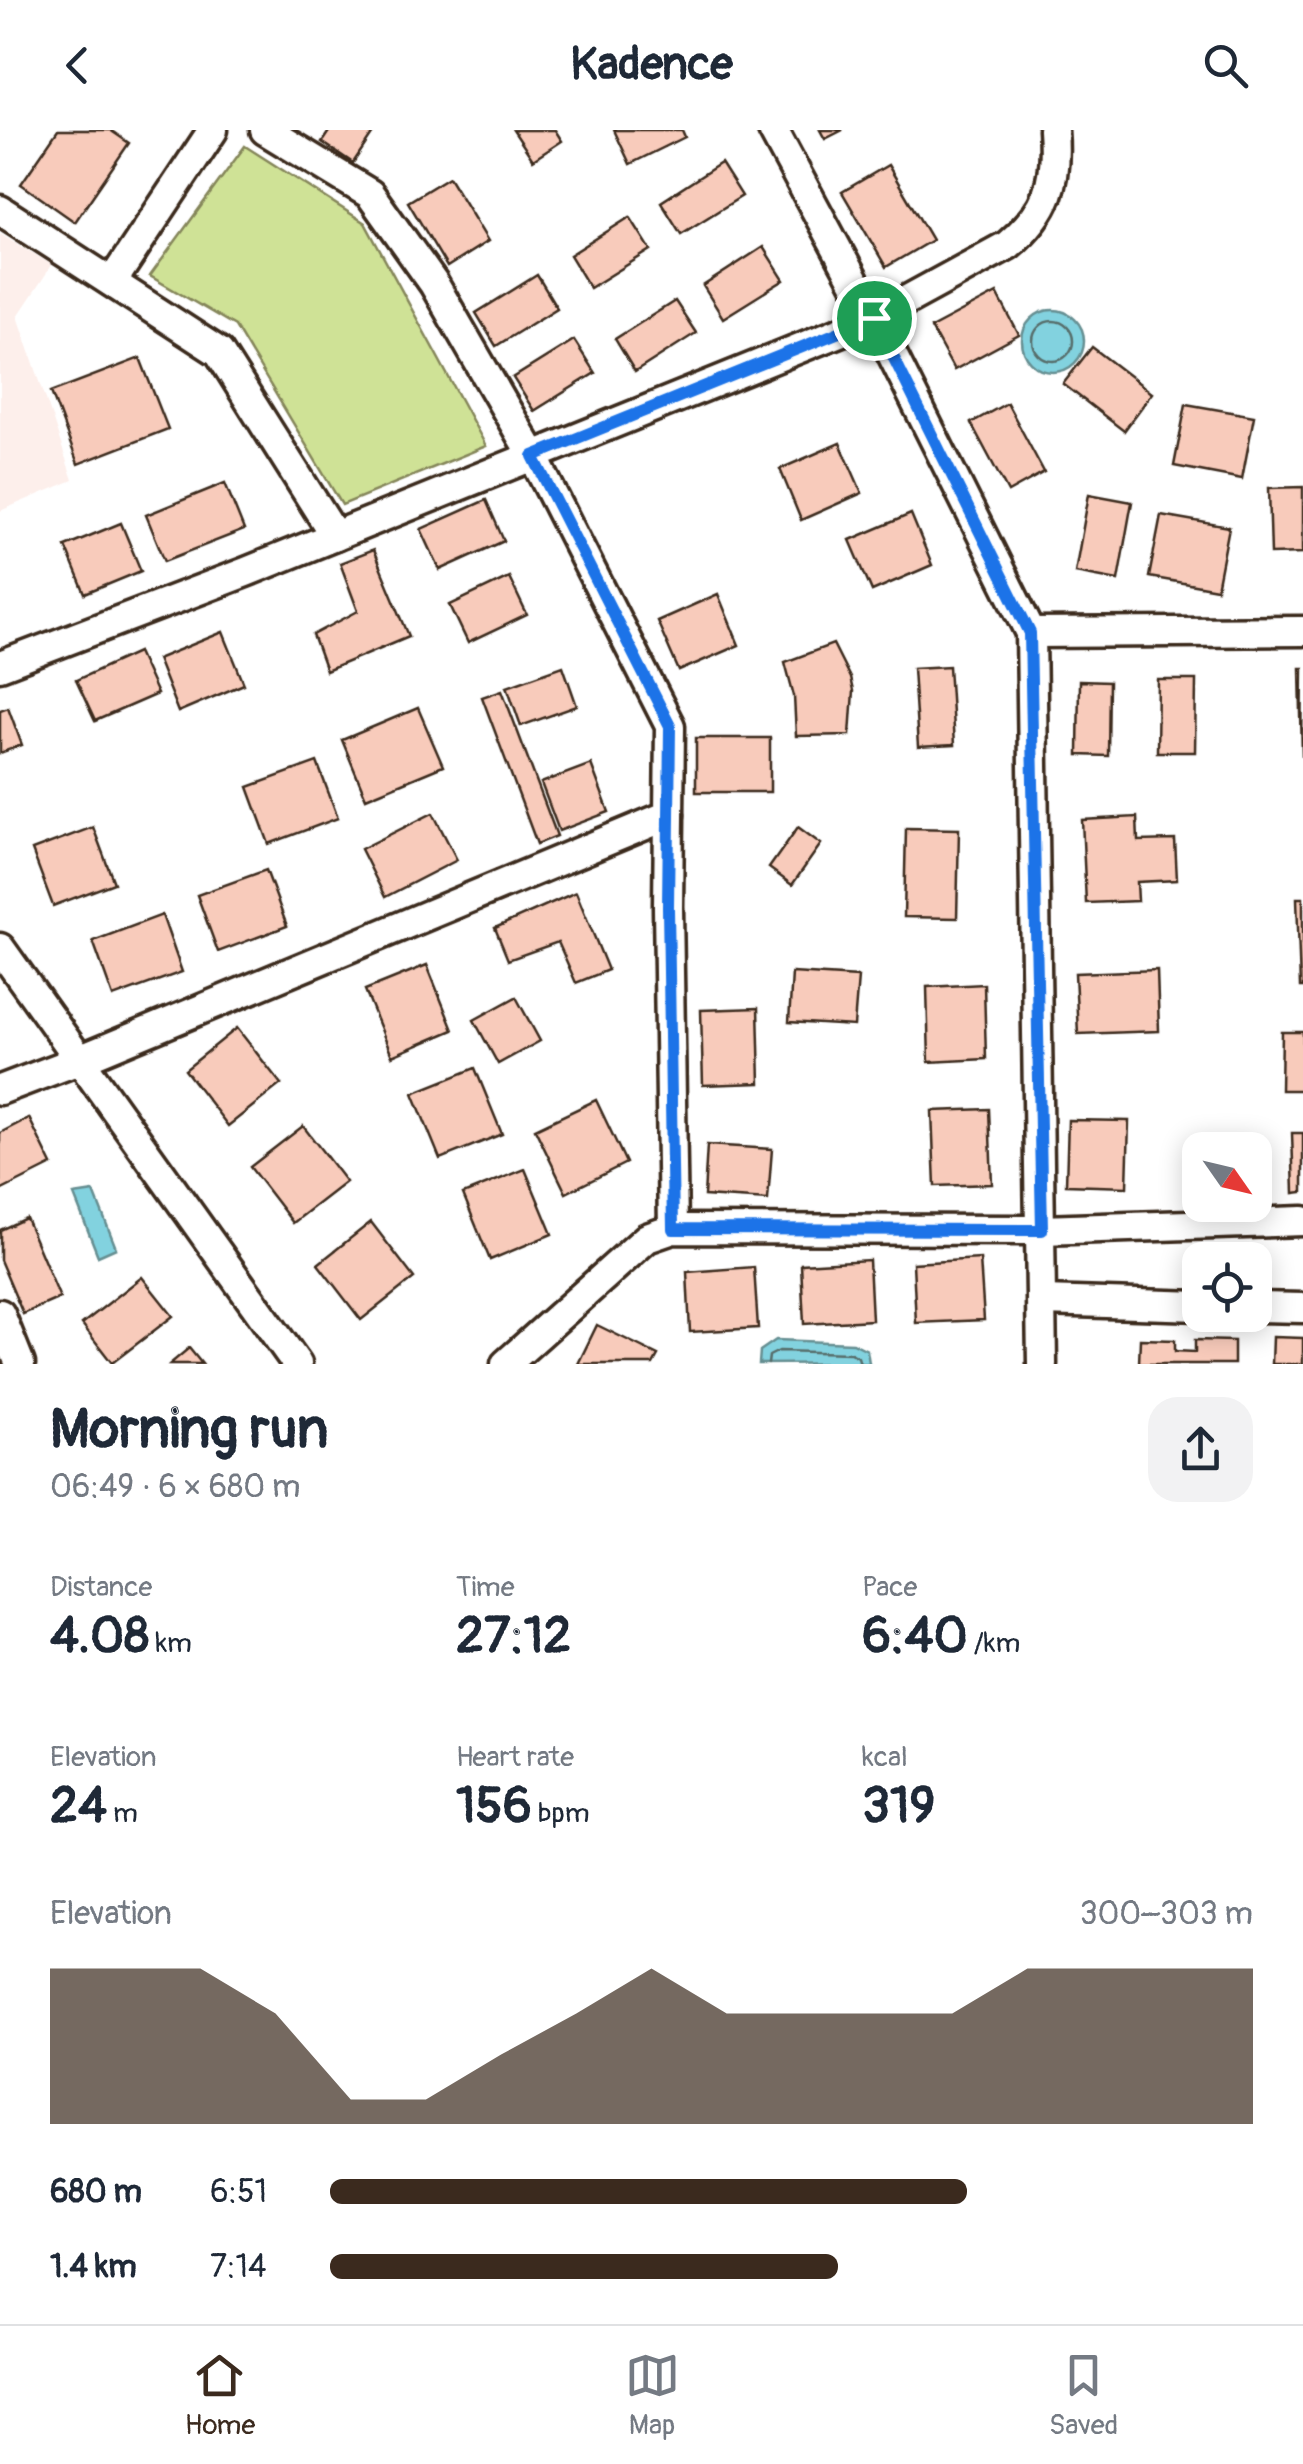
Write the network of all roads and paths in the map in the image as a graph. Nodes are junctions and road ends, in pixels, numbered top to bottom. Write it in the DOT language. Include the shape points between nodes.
graph roads {
  1 [pos="213,130"];
  2 [pos="264,130"];
  3 [pos="773,130"];
  4 [pos="1053,130"];
  5 [pos="0,210"];
  6 [pos="112,282"];
  7 [pos="874,318"];
  8 [pos="533,456"];
  9 [pos="336,536"];
  10 [pos="1303,631"];
  11 [pos="1030,633"];
  12 [pos="0,666"];
  13 [pos="669,815"];
  14 [pos="0,948"];
  15 [pos="78,1060"];
  16 [pos="0,1090"];
  17 [pos="1303,1222"];
  18 [pos="673,1229"];
  19 [pos="1042,1230"];
  20 [pos="1043,1301"];
  21 [pos="1182,1305"];
  22 [pos="1272,1307"];
  23 [pos="1303,1308"];
  24 [pos="0,1314"];
  25 [pos="20,1364"];
  26 [pos="297,1364"];
  27 [pos="506,1364"];
  28 [pos="1042,1364"];
  1 -- 6 [label="street"];
  2 -- 8 [label="street" via="370,194 434,284"];
  3 -- 7 [label="street"];
  4 -- 7 [label="street" via="1054,176 1020,235"];
  5 -- 6 [label="street"];
  6 -- 9 [label="street" via="219,352"];
  7 -- 8 [label="street"];
  7 -- 11 [label="street"];
  8 -- 9 [label="street"];
  8 -- 13 [label="street" via="670,726"];
  9 -- 12 [label="street"];
  10 -- 11 [label="street"];
  11 -- 19 [label="street"];
  13 -- 15 [label="street"];
  13 -- 18 [label="street"];
  14 -- 15 [label="street"];
  15 -- 16 [label="street"];
  15 -- 26 [label="street"];
  17 -- 19 [label="street"];
  18 -- 19 [label="street"];
  18 -- 27 [label="street" via="647,1238"];
  19 -- 20 [label="street"];
  20 -- 21 [label="street"];
  20 -- 28 [label="street"];
  22 -- 23 [label="street"];
  24 -- 25 [label="street"];
}
